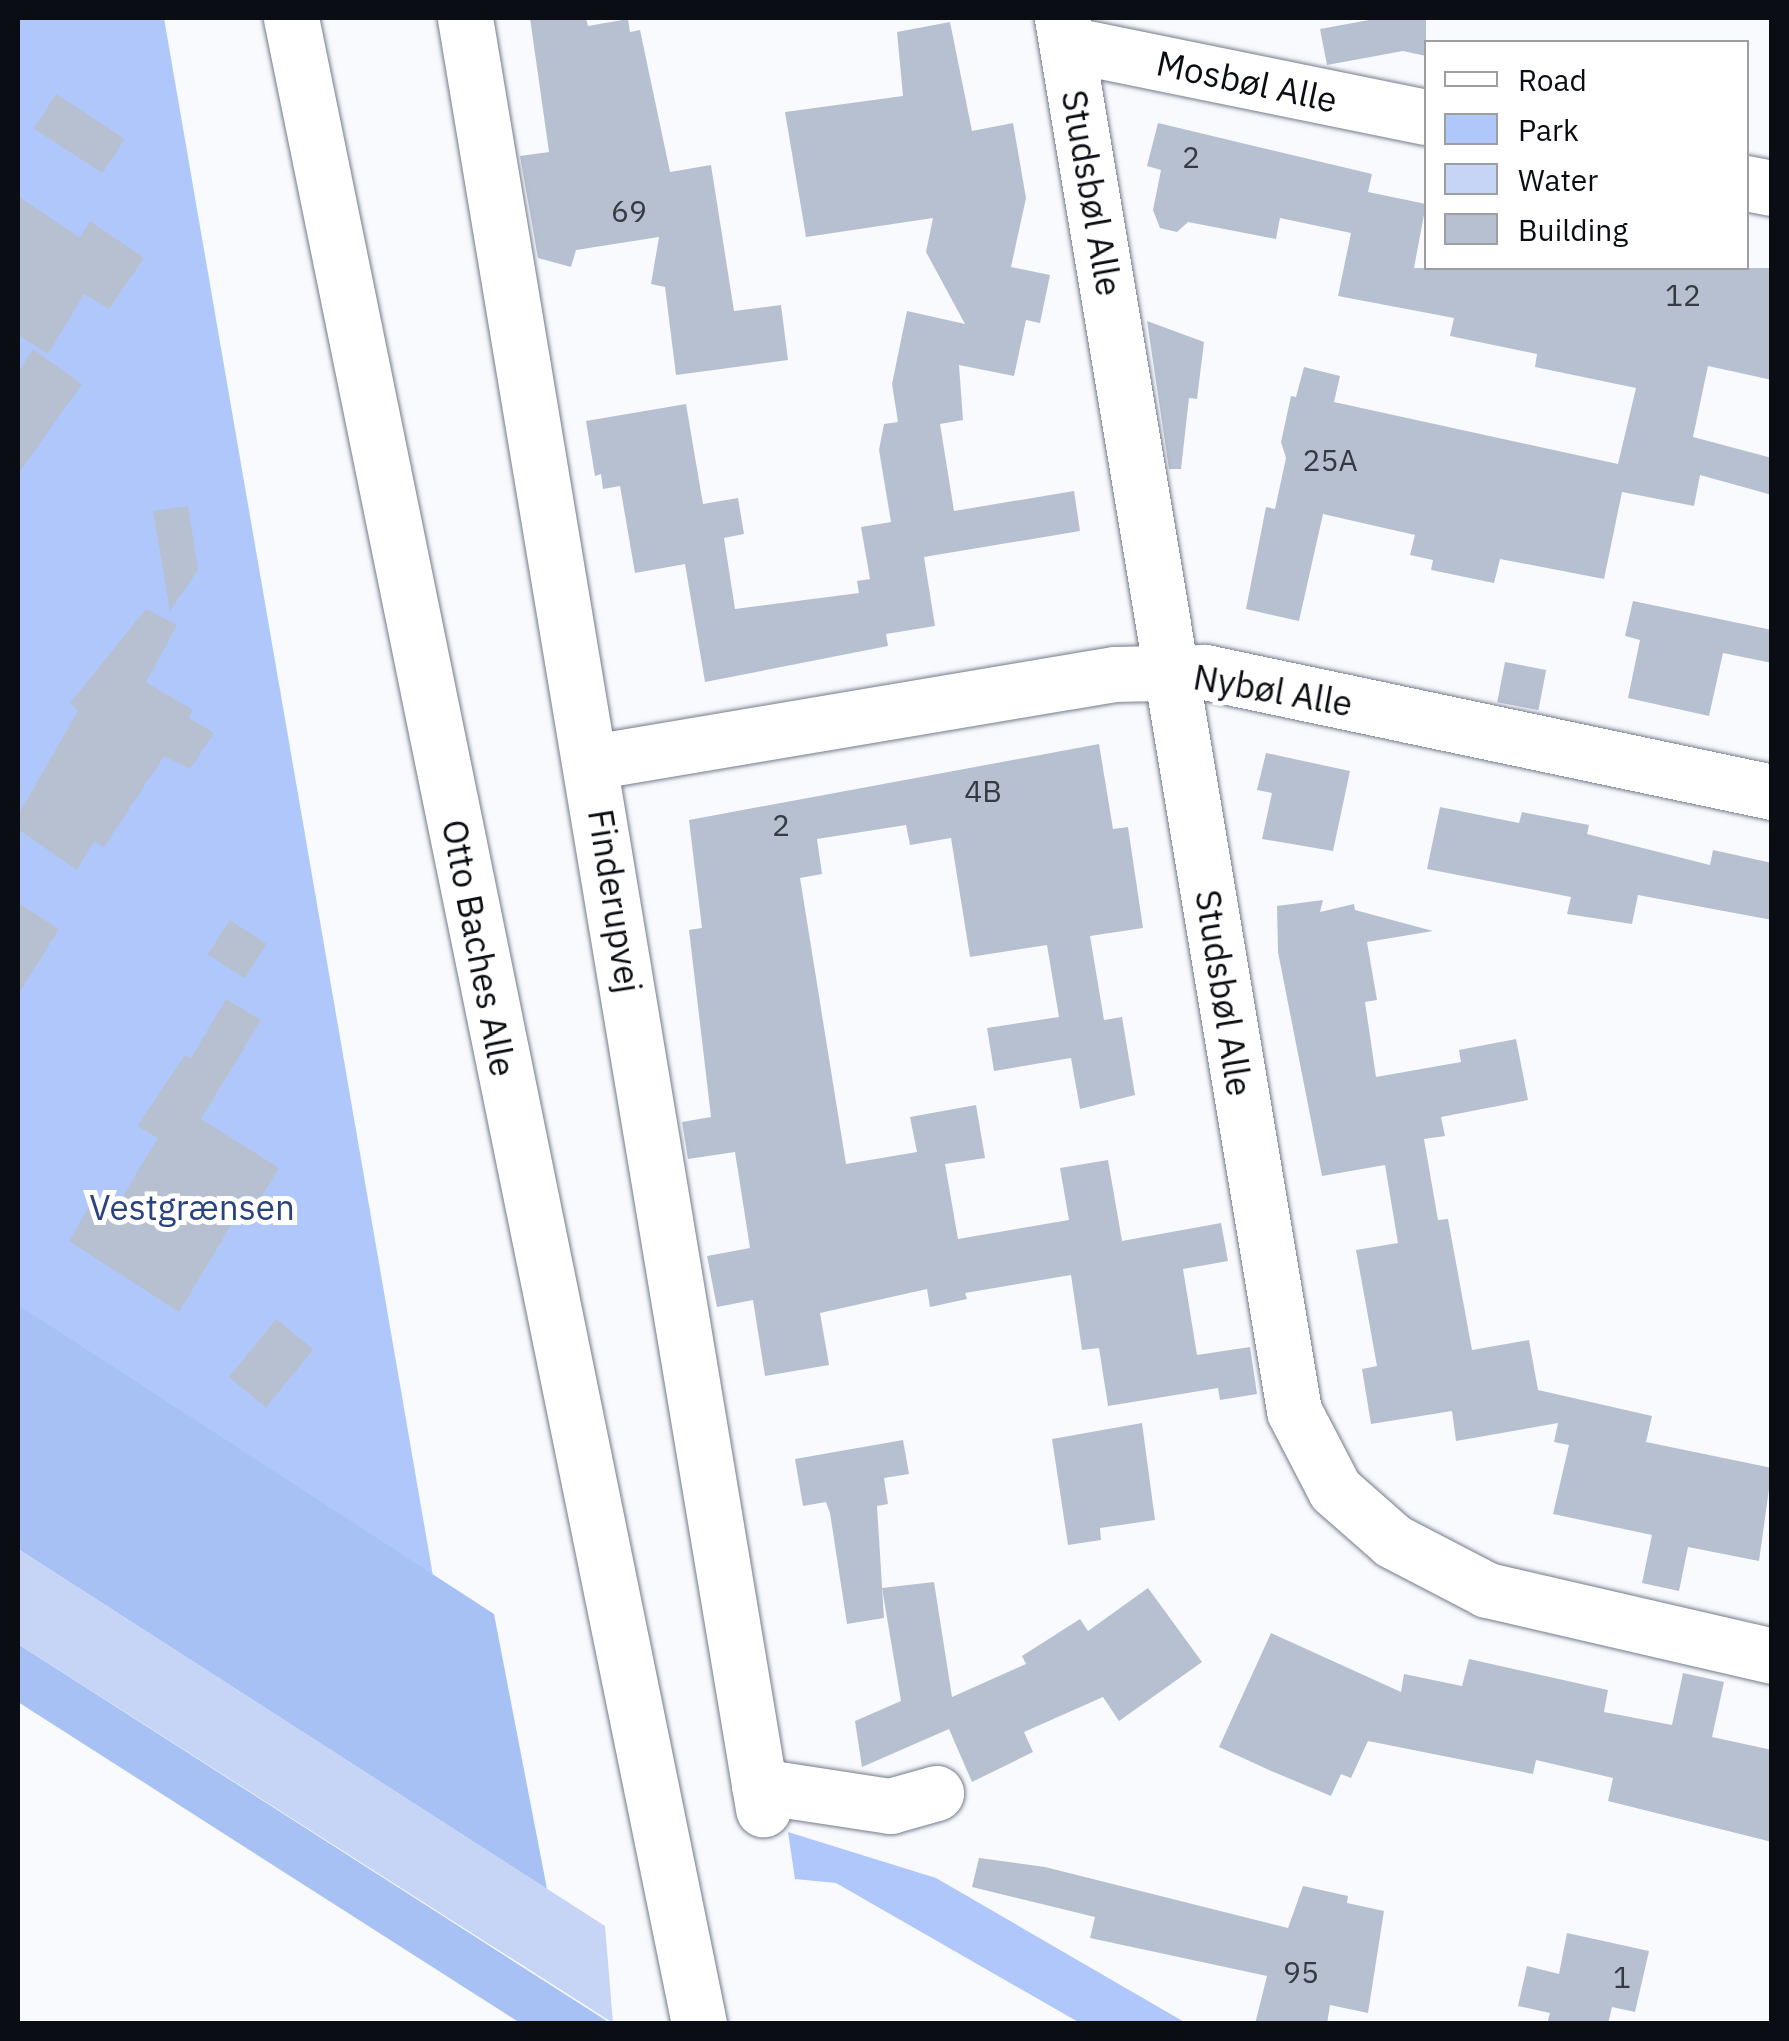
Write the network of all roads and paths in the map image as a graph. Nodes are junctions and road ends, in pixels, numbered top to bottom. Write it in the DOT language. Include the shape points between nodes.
graph roads {
  1 [pos="291,18"];
  2 [pos="465,18"];
  3 [pos="1064,31"];
  4 [pos="1424,117"];
  5 [pos="1174,674"];
  6 [pos="592,762"];
  7 [pos="1772,792"];
  8 [pos="1772,1656"];
  9 [pos="936,1793"];
  10 [pos="668,1879"];
  11 [pos="666,2024"];
  12 [pos="699,2024"];
  1 -- 10 [label="street, Otto Baches Alle"];
  2 -- 6 [label="street, Finderupvej"];
  3 -- 4 [label="street, Mosbøl Alle"];
  3 -- 5 [label="street, Studsbøl Alle"];
  5 -- 6 [label="street, Nybøl Alle" via="1114,674"];
  5 -- 7 [label="street, Nybøl Alle" via="1205,672"];
  5 -- 8 [label="street, Studsbøl Alle" via="1294,1411 1335,1490 1394,1540 1487,1590"];
  6 -- 9 [label="street, Finderupvej" via="761,1797 890,1806"];
  10 -- 11 [label="street, Otto Baches Alle"];
  10 -- 12 [label="street, Otto Baches Alle"];
}
